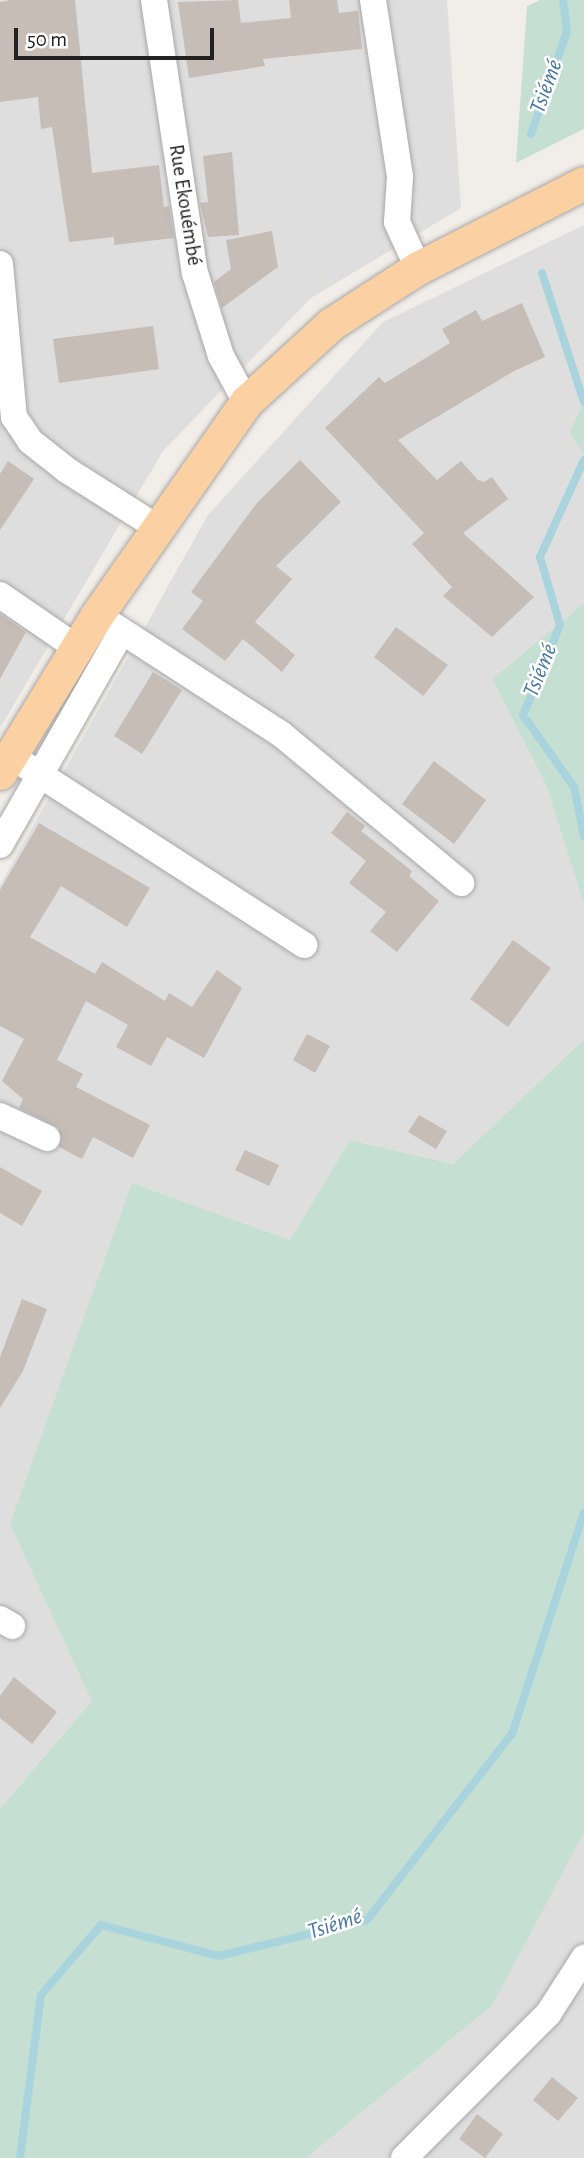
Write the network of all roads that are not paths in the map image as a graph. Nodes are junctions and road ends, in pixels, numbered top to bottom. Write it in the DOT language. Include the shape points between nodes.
graph roads {
  1 [pos="154,0"];
  2 [pos="373,0"];
  3 [pos="584,183"];
  4 [pos="0,264"];
  5 [pos="418,268"];
  6 [pos="4,339"];
  7 [pos="246,402"];
  8 [pos="158,528"];
  9 [pos="0,595"];
  10 [pos="109,623"];
  11 [pos="77,648"];
  12 [pos="5,764"];
  13 [pos="39,775"];
  14 [pos="0,845"];
  15 [pos="461,883"];
  16 [pos="304,945"];
  17 [pos="0,1116"];
  18 [pos="47,1138"];
  19 [pos="584,1958"];
  20 [pos="404,2158"];
  1 -- 7 [label="street, Rue Ekouémbé" via="195,273 221,356"];
  2 -- 5 [label="street" via="400,177 397,222"];
  3 -- 5 [label="main road"];
  4 -- 6 [label="street"];
  5 -- 7 [label="main road" via="331,324"];
  6 -- 8 [label="street" via="14,417 30,441"];
  7 -- 8 [label="main road"];
  8 -- 10 [label="main road"];
  9 -- 11 [label="street"];
  10 -- 11 [label="main road"];
  10 -- 13 [label="street"];
  10 -- 15 [label="street" via="281,734"];
  11 -- 12 [label="main road"];
  12 -- 13 [label="street"];
  13 -- 14 [label="street"];
  13 -- 16 [label="street"];
  17 -- 18 [label="street"];
  19 -- 20 [label="street" via="548,2014"];
}
